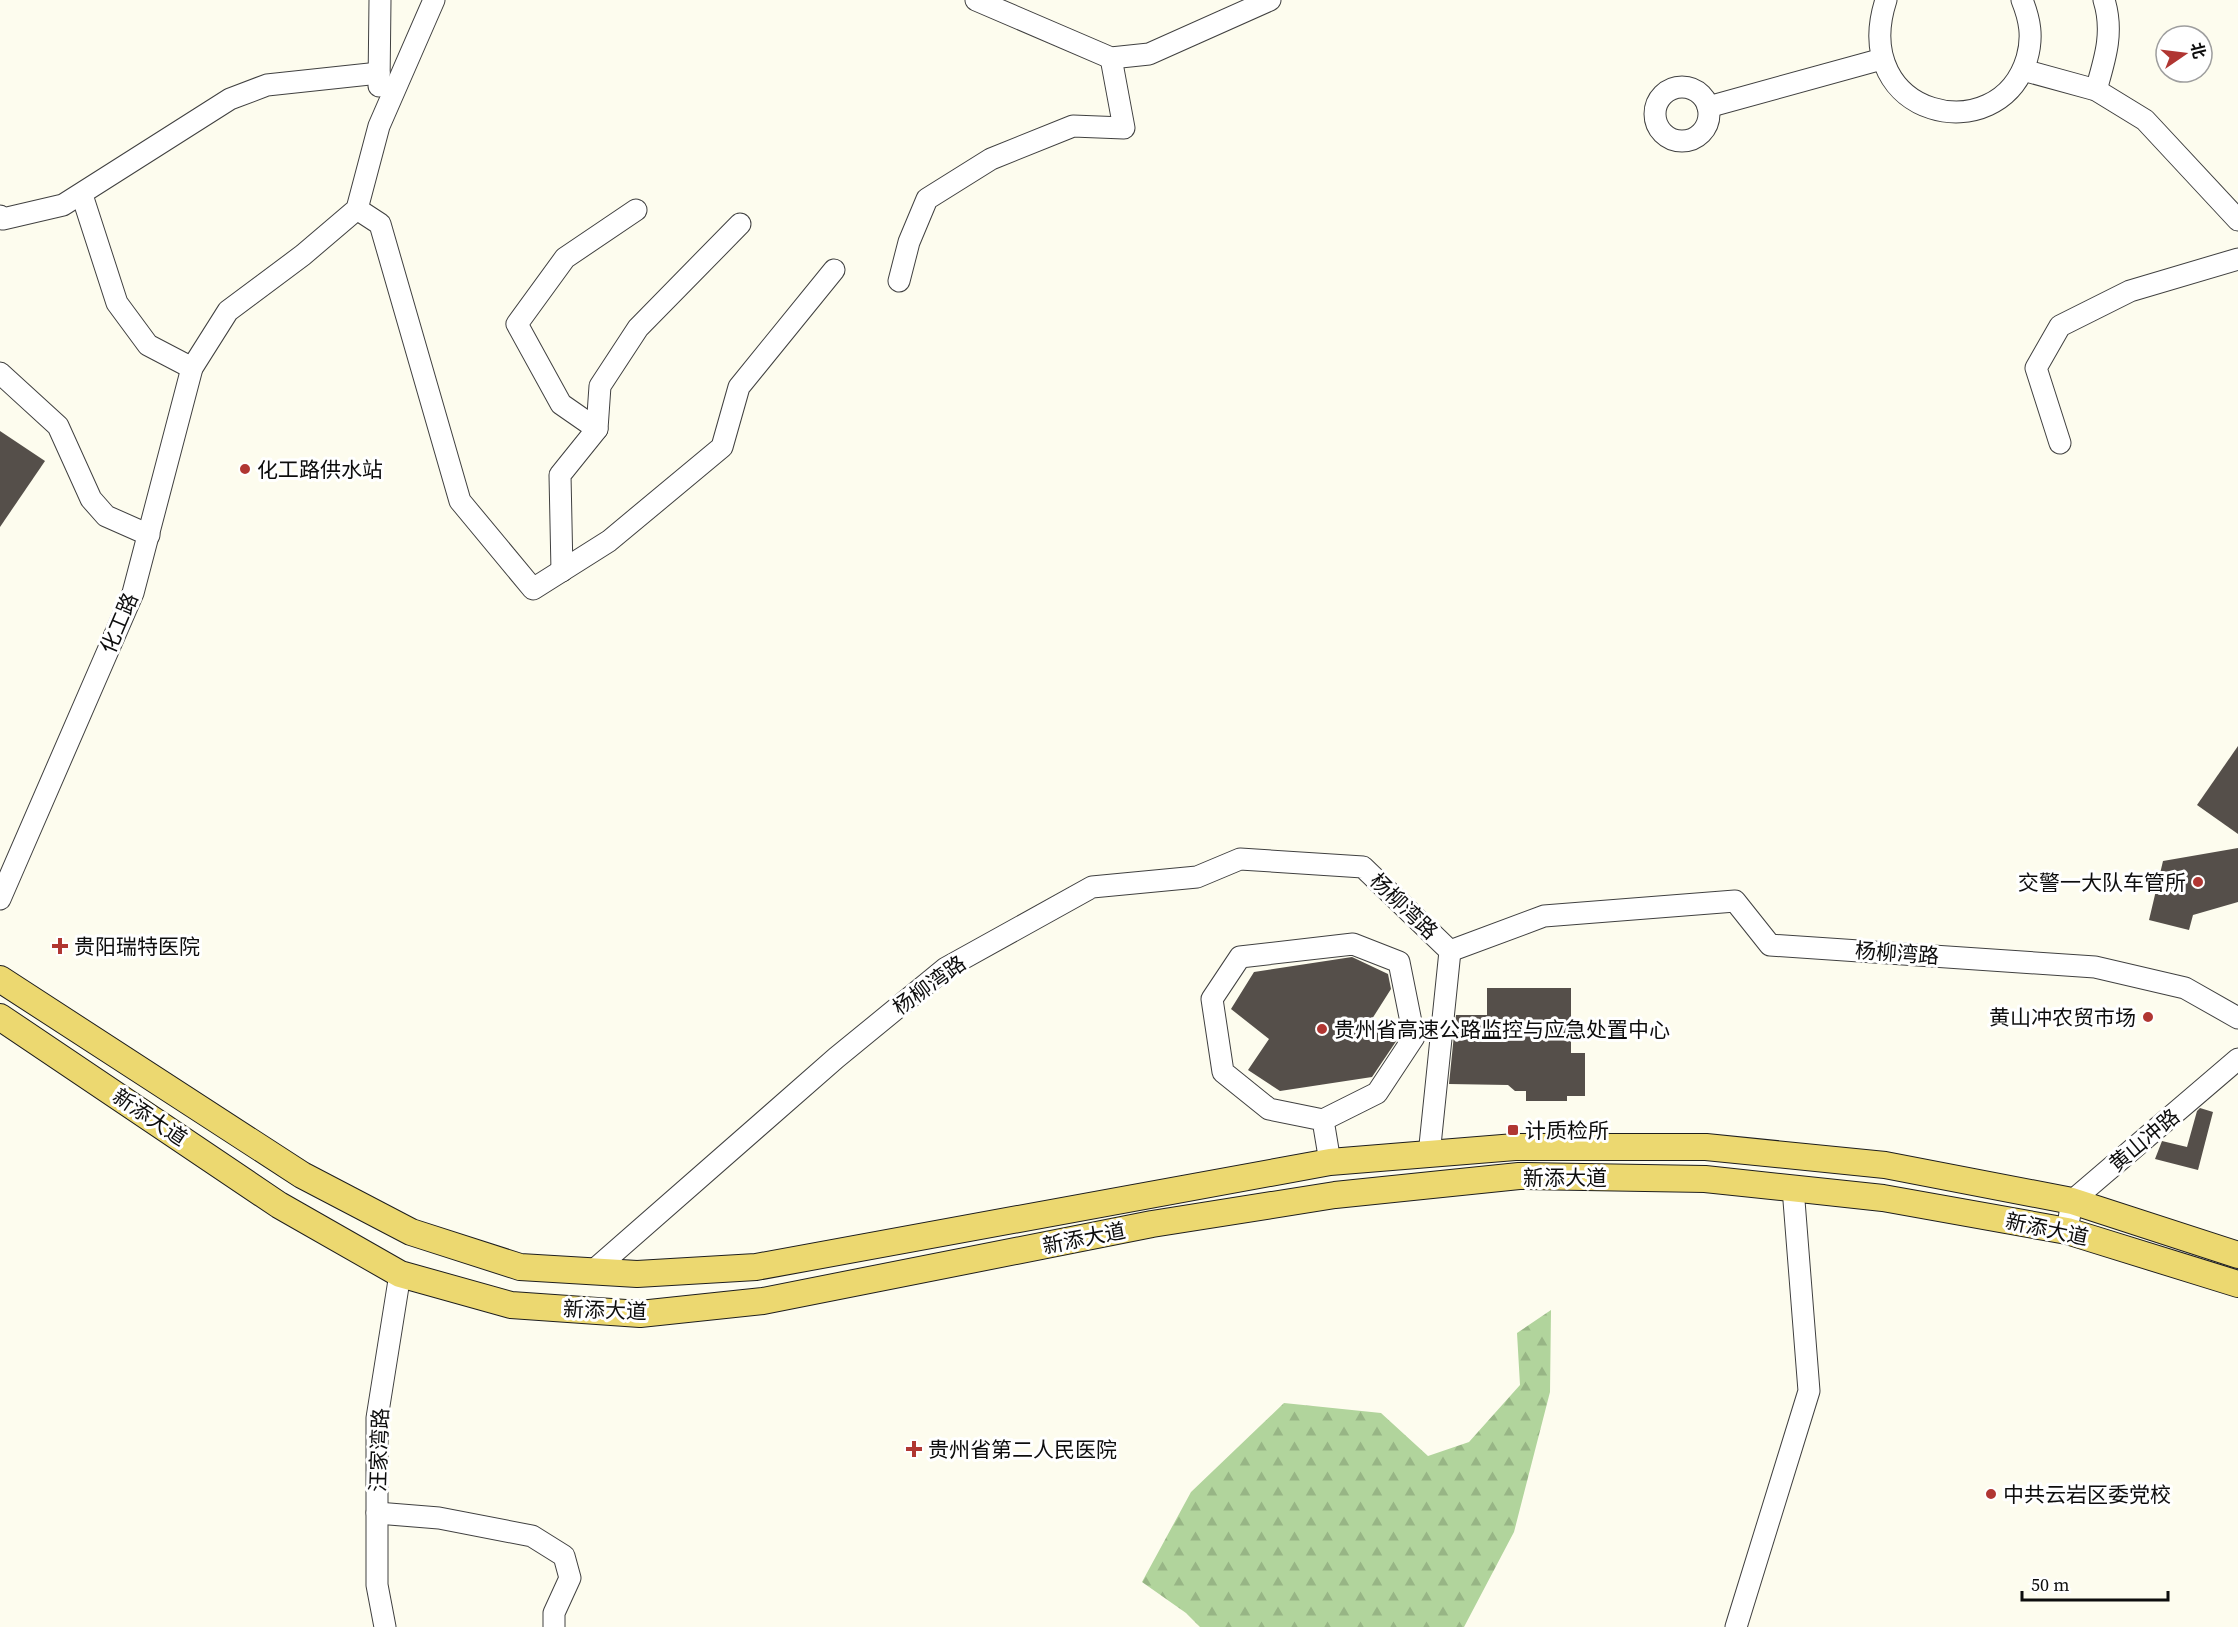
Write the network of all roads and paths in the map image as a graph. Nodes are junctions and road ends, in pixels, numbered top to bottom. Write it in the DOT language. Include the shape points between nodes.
graph roads {
  1 [pos="380,0"];
  2 [pos="434,0"];
  3 [pos="976,0"];
  4 [pos="1270,0"];
  5 [pos="1886,0"];
  6 [pos="2022,0"];
  7 [pos="2104,0"];
  8 [pos="1111,58"];
  9 [pos="1882,59"];
  10 [pos="2023,70"];
  11 [pos="379,73"];
  12 [pos="2096,90"];
  13 [pos="1708,107"];
  14 [pos="379,126"];
  15 [pos="82,195"];
  16 [pos="357,209"];
  17 [pos="636,210"];
  18 [pos="0,216"];
  19 [pos="2238,220"];
  20 [pos="740,224"];
  21 [pos="2238,259"];
  22 [pos="834,270"];
  23 [pos="898,281"];
  24 [pos="192,368"];
  25 [pos="0,374"];
  26 [pos="597,429"];
  27 [pos="2060,443"];
  28 [pos="149,535"];
  29 [pos="562,571"];
  30 [pos="0,900"];
  31 [pos="1450,951"];
  32 [pos="0,980"];
  33 [pos="0,1017"];
  34 [pos="2238,1018"];
  35 [pos="2238,1059"];
  36 [pos="1323,1120"];
  37 [pos="1429,1155"];
  38 [pos="1330,1162"];
  39 [pos="1793,1188"];
  40 [pos="2072,1201"];
  41 [pos="2067,1231"];
  42 [pos="2238,1255"];
  43 [pos="593,1272"];
  44 [pos="400,1274"];
  45 [pos="2238,1284"];
  46 [pos="377,1513"];
  47 [pos="385,1627"];
  48 [pos="554,1627"];
  49 [pos="1736,1627"];
  1 -- 11 [label="street"];
  2 -- 14 [label="street"];
  3 -- 8 [label="street"];
  4 -- 8 [label="street" via="1149,54"];
  5 -- 9 [label="street" via="1878,23"];
  6 -- 10 [label="street" via="2029,18 2031,44"];
  7 -- 12 [label="street" via="2109,16 2109,45"];
  8 -- 23 [label="street" via="1124,128 1073,126 991,159 927,199"];
  9 -- 10 [label="street" via="1900,90 1920,104 1943,112 1967,111 1990,104 2010,89"];
  9 -- 13 [label="street"];
  10 -- 12 [label="street"];
  11 -- 14 [label="street"];
  11 -- 15 [label="street" via="267,85 230,99"];
  12 -- 19 [label="street" via="2145,120"];
  14 -- 16 [label="street"];
  15 -- 18 [label="street" via="63,205 3,219"];
  15 -- 24 [label="street" via="117,303 148,345"];
  16 -- 24 [label="street, 化工路" via="228,311"];
  16 -- 29 [label="street" via="380,224 460,501 533,589"];
  17 -- 26 [label="street" via="565,258 517,324 561,404"];
  20 -- 26 [label="street" via="638,328 600,386"];
  21 -- 27 [label="street" via="2130,291 2060,326 2036,368"];
  22 -- 29 [label="street" via="739,387 722,447 609,541"];
  24 -- 28 [label="street, 化工路"];
  25 -- 28 [label="street" via="58,426 91,499 106,516"];
  26 -- 29 [label="street" via="560,475"];
  28 -- 30 [label="street, 化工路" via="133,593"];
  31 -- 34 [label="street, 杨柳湾路" via="1544,916 1735,901 1770,945 2095,967 2185,988"];
  31 -- 37 [label="street"];
  31 -- 43 [label="street, 杨柳湾路" via="1363,867 1240,859 1197,877 1092,888 946,968 836,1058"];
  32 -- 43 [label="main road, 新添大道" via="302,1175 411,1232 520,1267"];
  33 -- 44 [label="main road, 新添大道" via="279,1205"];
  35 -- 40 [label="street, 黄山冲路"];
  36 -- 36 [label="street" via="1377,1093 1414,1037 1399,962 1353,944 1240,957 1212,999 1223,1072 1269,1109"];
  36 -- 38 [label="street"];
  37 -- 38 [label="main road, 新添大道"];
  37 -- 40 [label="main road, 新添大道" via="1515,1147 1707,1147 1885,1165"];
  38 -- 43 [label="main road, 新添大道" via="756,1267 637,1274"];
  39 -- 41 [label="main road, 新添大道" via="1883,1197"];
  39 -- 44 [label="main road, 新添大道" via="1705,1179 1519,1176 1335,1195 1152,1224 763,1301 640,1314 511,1305"];
  39 -- 49 [label="street" via="1809,1391"];
  40 -- 41 [label="street"];
  40 -- 42 [label="main road, 新添大道"];
  41 -- 45 [label="main road, 新添大道"];
  44 -- 46 [label="street, 汪家湾路" via="377,1418"];
  46 -- 47 [label="street, 汪家湾路" via="377,1585"];
  46 -- 48 [label="street" via="440,1518 532,1536 564,1556 570,1578 554,1612"];
}
